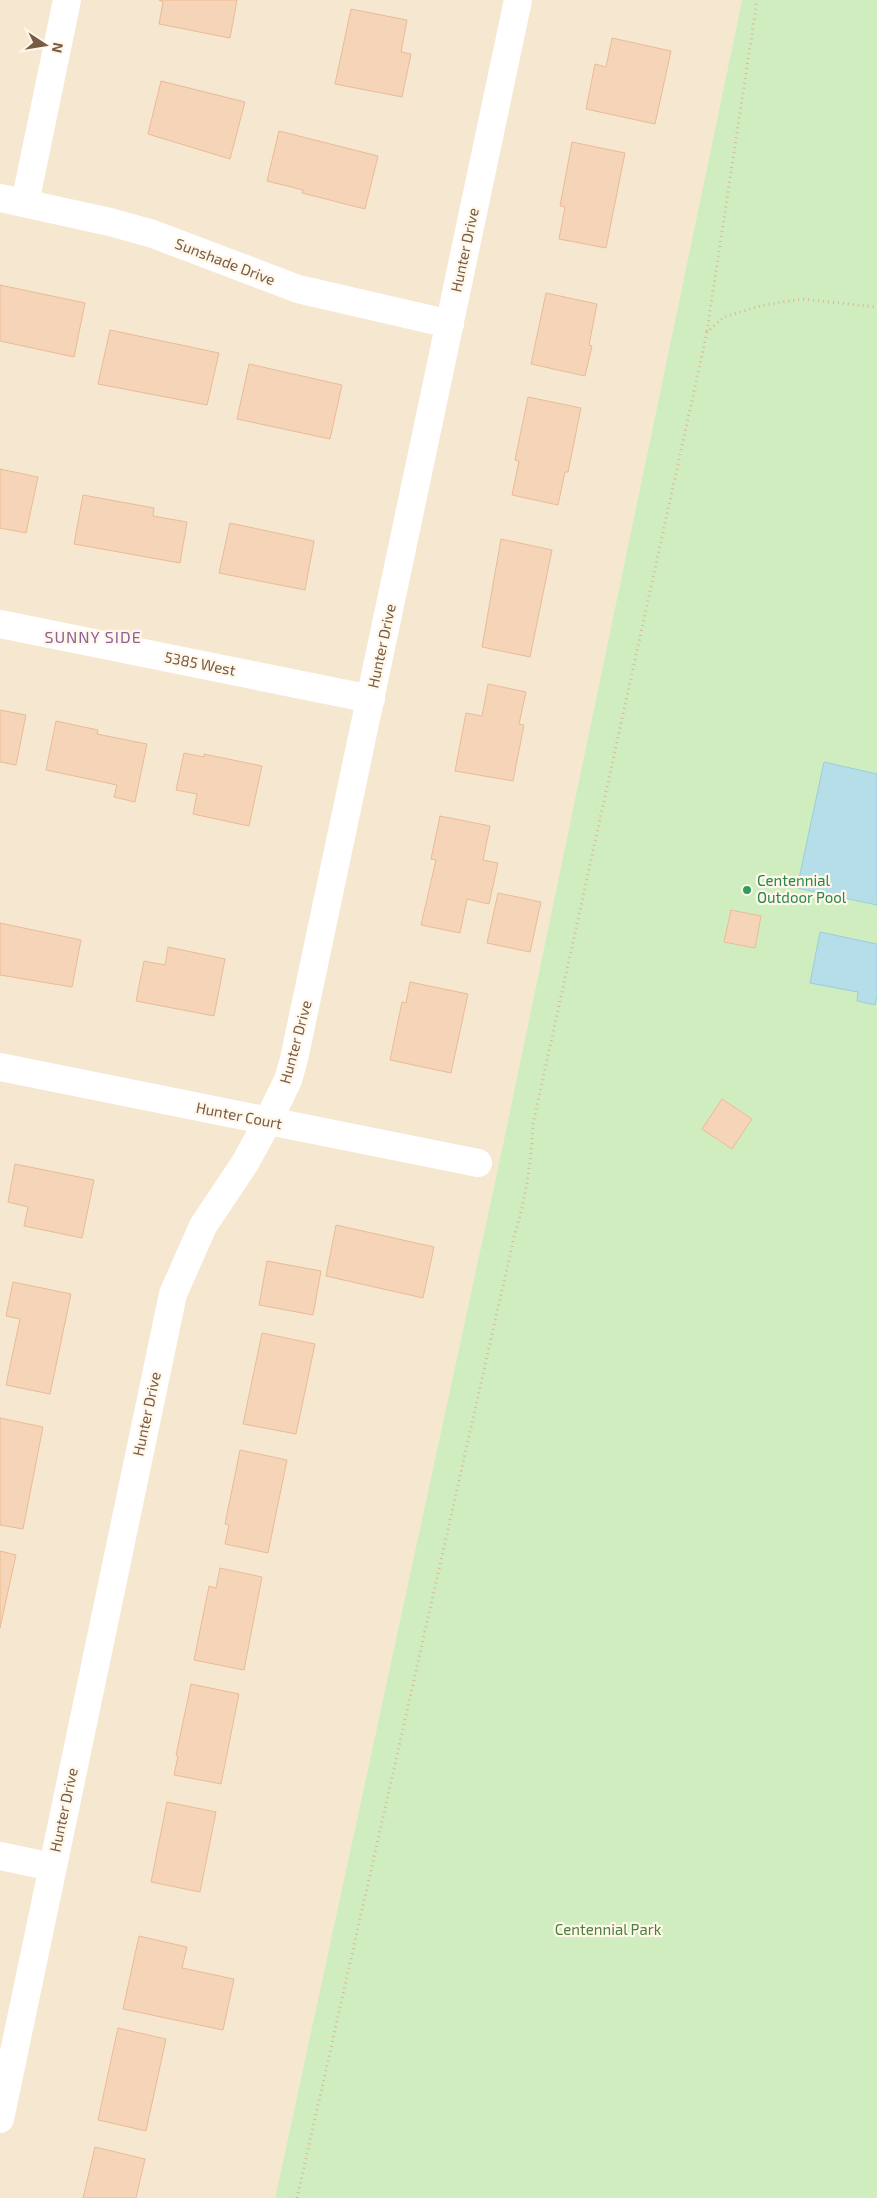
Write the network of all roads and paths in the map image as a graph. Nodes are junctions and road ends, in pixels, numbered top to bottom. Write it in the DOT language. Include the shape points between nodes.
graph roads {
  1 [pos="67,0"];
  2 [pos="518,0"];
  3 [pos="757,0"];
  4 [pos="13,200"];
  5 [pos="877,306"];
  6 [pos="450,324"];
  7 [pos="707,332"];
  8 [pos="0,624"];
  9 [pos="371,699"];
  10 [pos="0,1067"];
  11 [pos="268,1121"];
  12 [pos="478,1163"];
  13 [pos="0,1856"];
  14 [pos="52,1867"];
  15 [pos="0,2119"];
  16 [pos="297,2198"];
  1 -- 4 [label="street"];
  2 -- 6 [label="street, Hunter Drive"];
  3 -- 7 [label="path"];
  4 -- 6 [label="street, Sunshade Drive" via="153,234 298,289"];
  5 -- 7 [label="path" via="802,298 724,317"];
  6 -- 9 [label="street, Hunter Drive"];
  7 -- 16 [label="path" via="533,1124 525,1202 514,1237"];
  8 -- 9 [label="street, 5385 West"];
  9 -- 11 [label="street, Hunter Drive" via="296,1052 288,1080"];
  10 -- 11 [label="street, Hunter Court"];
  11 -- 12 [label="street, Hunter Court"];
  11 -- 14 [label="street, Hunter Drive" via="245,1163 203,1226 173,1294"];
  13 -- 14 [label="street"];
  14 -- 15 [label="street, Hunter Drive"];
}
